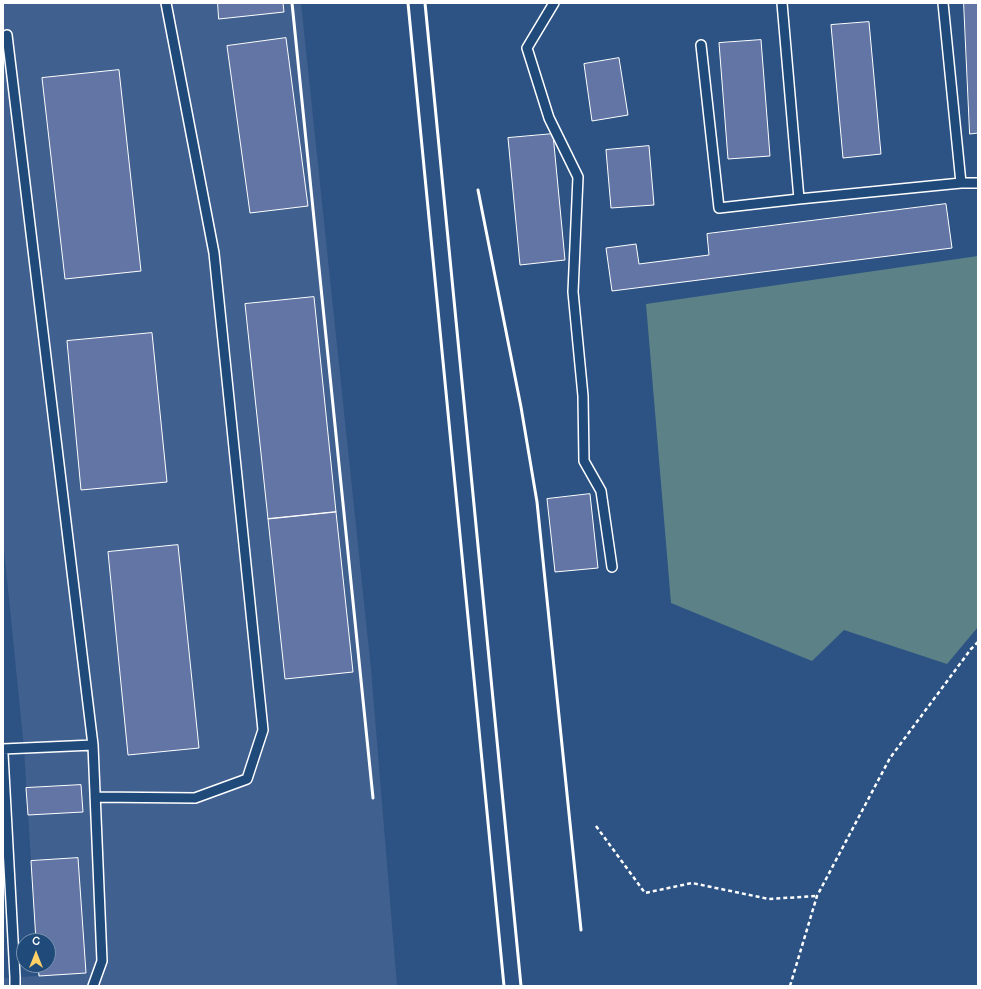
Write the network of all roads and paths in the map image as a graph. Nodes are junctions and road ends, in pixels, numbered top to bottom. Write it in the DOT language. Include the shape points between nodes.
graph roads {
  1 [pos="166,3"];
  2 [pos="554,3"];
  3 [pos="782,3"];
  4 [pos="943,3"];
  5 [pos="8,35"];
  6 [pos="701,45"];
  7 [pos="961,182"];
  8 [pos="978,182"];
  9 [pos="799,199"];
  10 [pos="612,567"];
  11 [pos="978,642"];
  12 [pos="93,745"];
  13 [pos="3,749"];
  14 [pos="3,754"];
  15 [pos="95,797"];
  16 [pos="5,804"];
  17 [pos="596,826"];
  18 [pos="817,896"];
  19 [pos="15,986"];
  20 [pos="93,986"];
  21 [pos="790,986"];
  1 -- 15 [label="lane" via="214,253 263,730 247,779 196,798"];
  2 -- 10 [label="lane" via="527,48 549,118 578,176 574,292 583,396 584,461 601,491"];
  3 -- 9 [label="lane"];
  4 -- 7 [label="lane"];
  5 -- 12 [label="lane"];
  6 -- 9 [label="lane" via="719,208"];
  7 -- 8 [label="lane"];
  7 -- 9 [label="lane"];
  11 -- 18 [label="path" via="890,758"];
  12 -- 13 [label="lane"];
  12 -- 15 [label="lane"];
  14 -- 16 [label="lane"];
  15 -- 20 [label="lane" via="102,961"];
  16 -- 19 [label="lane"];
  17 -- 18 [label="path" via="645,893 692,883 769,899"];
  18 -- 21 [label="path"];
}
